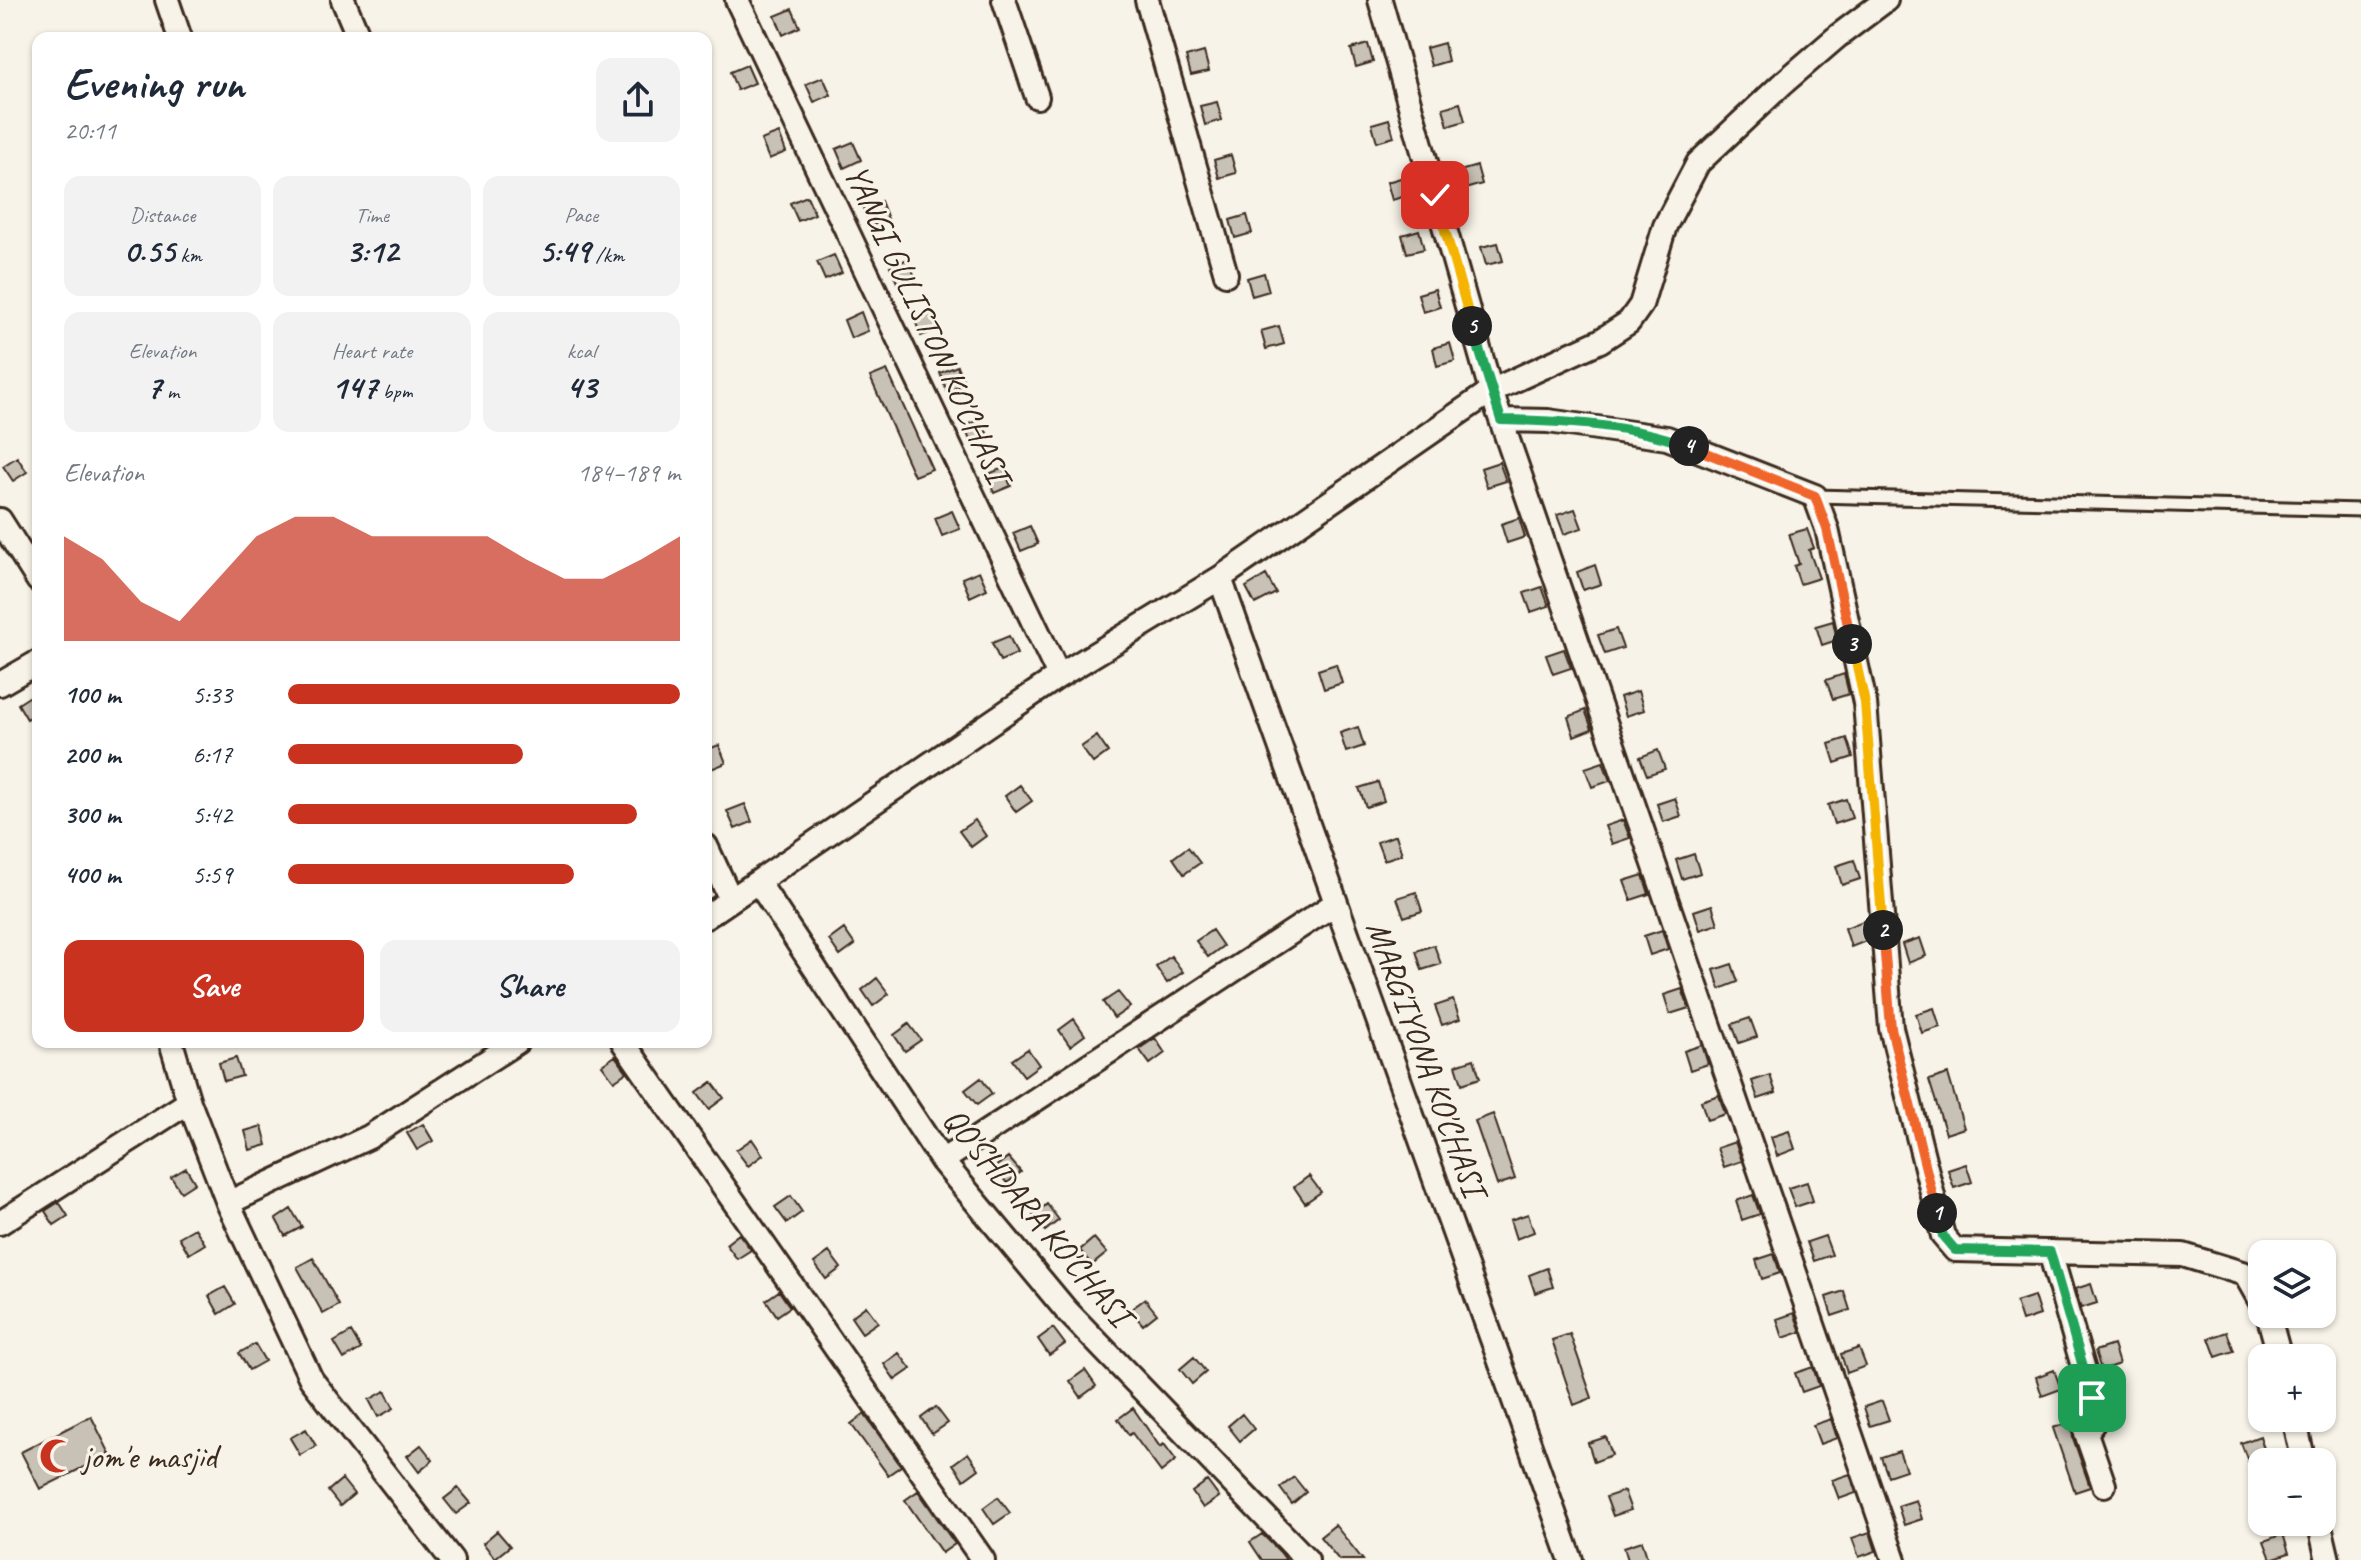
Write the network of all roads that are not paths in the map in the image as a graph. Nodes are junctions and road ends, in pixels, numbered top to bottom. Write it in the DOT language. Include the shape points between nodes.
graph roads {
  1 [pos="167,0"];
  2 [pos="343,0"];
  3 [pos="737,0"];
  4 [pos="1004,0"];
  5 [pos="1147,0"];
  6 [pos="1380,0"];
  7 [pos="1886,0"];
  8 [pos="178,32"];
  9 [pos="356,32"];
  10 [pos="1037,97"];
  11 [pos="1226,274"];
  12 [pos="1491,391"];
  13 [pos="1501,420"];
  14 [pos="1815,496"];
  15 [pos="2361,510"];
  16 [pos="0,520"];
  17 [pos="32,571"];
  18 [pos="1220,578"];
  19 [pos="32,665"];
  20 [pos="1059,676"];
  21 [pos="0,684"];
  22 [pos="712,859"];
  23 [pos="758,882"];
  24 [pos="731,900"];
  25 [pos="1336,903"];
  26 [pos="712,913"];
  27 [pos="173,1048"];
  28 [pos="507,1048"];
  29 [pos="627,1048"];
  30 [pos="189,1102"];
  31 [pos="942,1161"];
  32 [pos="228,1203"];
  33 [pos="0,1223"];
  34 [pos="2050,1252"];
  35 [pos="2248,1279"];
  36 [pos="2104,1485"];
  37 [pos="2322,1536"];
  38 [pos="452,1560"];
  39 [pos="983,1560"];
  40 [pos="1307,1560"];
  41 [pos="1571,1560"];
  42 [pos="1894,1560"];
  43 [pos="2328,1560"];
  1 -- 8 [label="street"];
  2 -- 9 [label="street"];
  3 -- 20 [label="street, YANGI GULISTON KO'CHASI"];
  4 -- 10 [label="street"];
  5 -- 11 [label="street"];
  6 -- 12 [label="street"];
  7 -- 12 [label="street" via="1792,75 1698,163 1665,226 1641,305 1629,322 1600,341"];
  12 -- 13 [label="street"];
  12 -- 18 [label="street"];
  13 -- 14 [label="street" via="1548,421 1667,438"];
  13 -- 42 [label="street"];
  14 -- 15 [label="lane"];
  14 -- 34 [label="street" via="1865,703 1891,1028 1943,1236 1955,1250"];
  16 -- 17 [label="street"];
  18 -- 20 [label="street"];
  18 -- 25 [label="street, MARG'IYONA KO'CHASI"];
  19 -- 21 [label="street"];
  20 -- 23 [label="street"];
  22 -- 24 [label="street"];
  23 -- 24 [label="street"];
  23 -- 31 [label="street, QO'SHDARA KO'CHASI"];
  24 -- 26 [label="street"];
  25 -- 31 [label="street"];
  25 -- 41 [label="street, MARG'IYONA KO'CHASI"];
  27 -- 30 [label="street"];
  28 -- 32 [label="street" via="369,1137"];
  29 -- 39 [label="street"];
  30 -- 32 [label="street"];
  30 -- 33 [label="street"];
  31 -- 40 [label="street, QO'SHDARA KO'CHASI" via="1066,1310"];
  32 -- 38 [label="street" via="311,1379"];
  34 -- 35 [label="street" via="2183,1255"];
  34 -- 36 [label="street" via="2092,1398 2096,1419 2086,1433"];
  37 -- 43 [label="street"];
}
